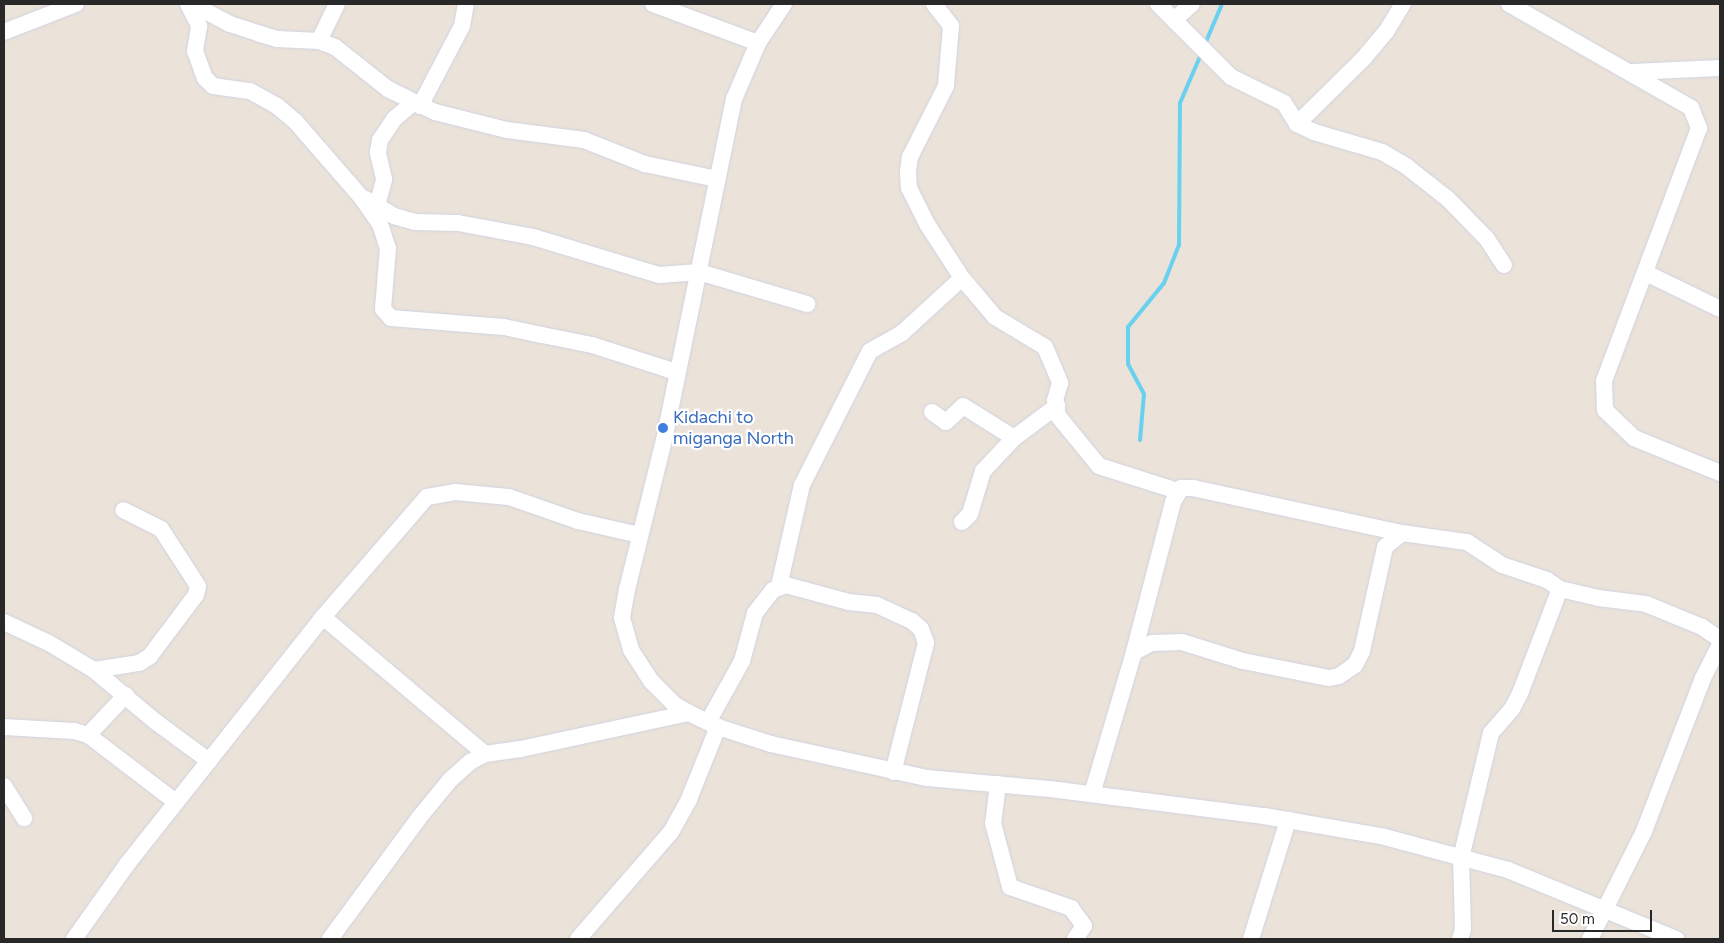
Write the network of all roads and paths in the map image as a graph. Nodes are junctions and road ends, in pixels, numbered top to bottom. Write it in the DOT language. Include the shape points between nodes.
graph roads {
  1 [pos="76,4"];
  2 [pos="188,4"];
  3 [pos="192,4"];
  4 [pos="337,4"];
  5 [pos="466,4"];
  6 [pos="653,4"];
  7 [pos="784,4"];
  8 [pos="934,4"];
  9 [pos="1158,4"];
  10 [pos="1192,4"];
  11 [pos="1403,4"];
  12 [pos="1509,4"];
  13 [pos="222,20"];
  14 [pos="1174,20"];
  15 [pos="4,32"];
  16 [pos="200,36"];
  17 [pos="319,41"];
  18 [pos="758,43"];
  19 [pos="1720,68"];
  20 [pos="1631,72"];
  21 [pos="416,105"];
  22 [pos="1297,124"];
  23 [pos="716,179"];
  24 [pos="362,196"];
  25 [pos="377,206"];
  26 [pos="1504,265"];
  27 [pos="699,272"];
  28 [pos="1646,273"];
  29 [pos="962,278"];
  30 [pos="807,304"];
  31 [pos="1720,309"];
  32 [pos="676,372"];
  33 [pos="1056,406"];
  34 [pos="932,412"];
  35 [pos="1014,438"];
  36 [pos="1720,473"];
  37 [pos="1178,491"];
  38 [pos="123,510"];
  39 [pos="962,522"];
  40 [pos="1402,533"];
  41 [pos="639,535"];
  42 [pos="779,586"];
  43 [pos="1560,589"];
  44 [pos="323,616"];
  45 [pos="4,622"];
  46 [pos="1720,639"];
  47 [pos="1720,644"];
  48 [pos="1134,652"];
  49 [pos="94,670"];
  50 [pos="126,695"];
  51 [pos="689,713"];
  52 [pos="713,724"];
  53 [pos="4,727"];
  54 [pos="88,735"];
  55 [pos="485,754"];
  56 [pos="209,760"];
  57 [pos="893,772"];
  58 [pos="998,784"];
  59 [pos="4,786"];
  60 [pos="1092,794"];
  61 [pos="176,802"];
  62 [pos="24,818"];
  63 [pos="1288,820"];
  64 [pos="1461,858"];
  65 [pos="1604,910"];
  66 [pos="74,939"];
  67 [pos="330,939"];
  68 [pos="578,939"];
  69 [pos="1075,939"];
  70 [pos="1251,939"];
  71 [pos="1460,939"];
  72 [pos="1590,939"];
  73 [pos="1676,939"];
  1 -- 15 [label="street"];
  2 -- 16 [label="street" via="196,17"];
  3 -- 13 [label="street"];
  4 -- 17 [label="street"];
  5 -- 21 [label="street" via="462,26"];
  6 -- 18 [label="street"];
  7 -- 18 [label="street"];
  8 -- 29 [label="street" via="951,26 946,86 910,157 909,188 943,253"];
  9 -- 14 [label="street"];
  10 -- 14 [label="street"];
  11 -- 22 [label="street" via="1386,32 1363,59"];
  12 -- 20 [label="street"];
  13 -- 16 [label="street"];
  13 -- 17 [label="street" via="277,39"];
  14 -- 22 [label="street" via="1231,77 1284,103"];
  16 -- 24 [label="street" via="195,51 205,78 213,86 250,91 277,106 295,121"];
  17 -- 21 [label="street" via="336,47 388,89"];
  18 -- 23 [label="street" via="734,99"];
  19 -- 20 [label="street"];
  20 -- 28 [label="street" via="1691,108 1699,128"];
  21 -- 23 [label="street" via="507,130 584,140 645,164"];
  21 -- 25 [label="street" via="394,119 380,140 378,152 384,179"];
  22 -- 26 [label="street" via="1382,152 1406,166 1448,199 1487,238"];
  23 -- 27 [label="street"];
  24 -- 25 [label="street"];
  24 -- 32 [label="street" via="380,224 388,248 389,267 382,298 383,309 391,318 542,334 592,344"];
  25 -- 27 [label="street" via="394,216 415,222 458,223 533,237 659,275"];
  27 -- 30 [label="street"];
  27 -- 32 [label="street"];
  28 -- 31 [label="street"];
  28 -- 36 [label="street" via="1604,381 1606,410 1634,438"];
  29 -- 33 [label="street" via="996,317 1045,347 1060,384"];
  29 -- 42 [label="street" via="902,333 870,351 802,485"];
  32 -- 41 [label="street" via="665,436"];
  33 -- 35 [label="street"];
  33 -- 37 [label="street" via="1058,416 1099,466"];
  34 -- 35 [label="street" via="946,422 963,406"];
  35 -- 39 [label="street" via="983,471 970,514"];
  37 -- 40 [label="street" via="1193,488"];
  37 -- 48 [label="street"];
  38 -- 49 [label="street" via="162,529 198,586 196,595 150,656 139,663"];
  40 -- 43 [label="street" via="1467,542 1502,564 1547,580"];
  40 -- 48 [label="street" via="1385,547 1362,651 1355,665 1339,676 1329,678 1243,661 1182,642 1152,643"];
  41 -- 44 [label="street" via="578,521 508,497 455,492 427,497"];
  41 -- 51 [label="street" via="622,618 631,650 652,682 674,704"];
  42 -- 52 [label="street" via="767,595 755,613 742,661"];
  42 -- 57 [label="street" via="793,586 849,602 877,605 904,616 921,629 926,643 922,666"];
  43 -- 46 [label="street" via="1646,604 1702,627"];
  43 -- 64 [label="street" via="1521,692 1512,710 1492,733"];
  44 -- 55 [label="street"];
  44 -- 56 [label="street"];
  45 -- 49 [label="street" via="50,643"];
  47 -- 65 [label="street" via="1703,678 1644,831"];
  48 -- 60 [label="street"];
  49 -- 50 [label="street"];
  50 -- 54 [label="street"];
  50 -- 56 [label="street" via="156,722"];
  51 -- 52 [label="street"];
  51 -- 55 [label="street"];
  52 -- 57 [label="street" via="771,744"];
  52 -- 68 [label="street" via="689,799 670,832"];
  53 -- 54 [label="street" via="74,730"];
  54 -- 61 [label="street"];
  55 -- 67 [label="street" via="470,762 445,786"];
  56 -- 61 [label="street"];
  57 -- 58 [label="street"];
  58 -- 60 [label="street"];
  58 -- 69 [label="street" via="992,823 1010,888 1071,908 1084,926"];
  59 -- 62 [label="street"];
  60 -- 63 [label="street"];
  61 -- 66 [label="street"];
  63 -- 64 [label="street" via="1384,837"];
  63 -- 70 [label="street"];
  64 -- 65 [label="street" via="1508,870"];
  64 -- 71 [label="street" via="1464,929"];
  65 -- 72 [label="street"];
  65 -- 73 [label="street"];
}
